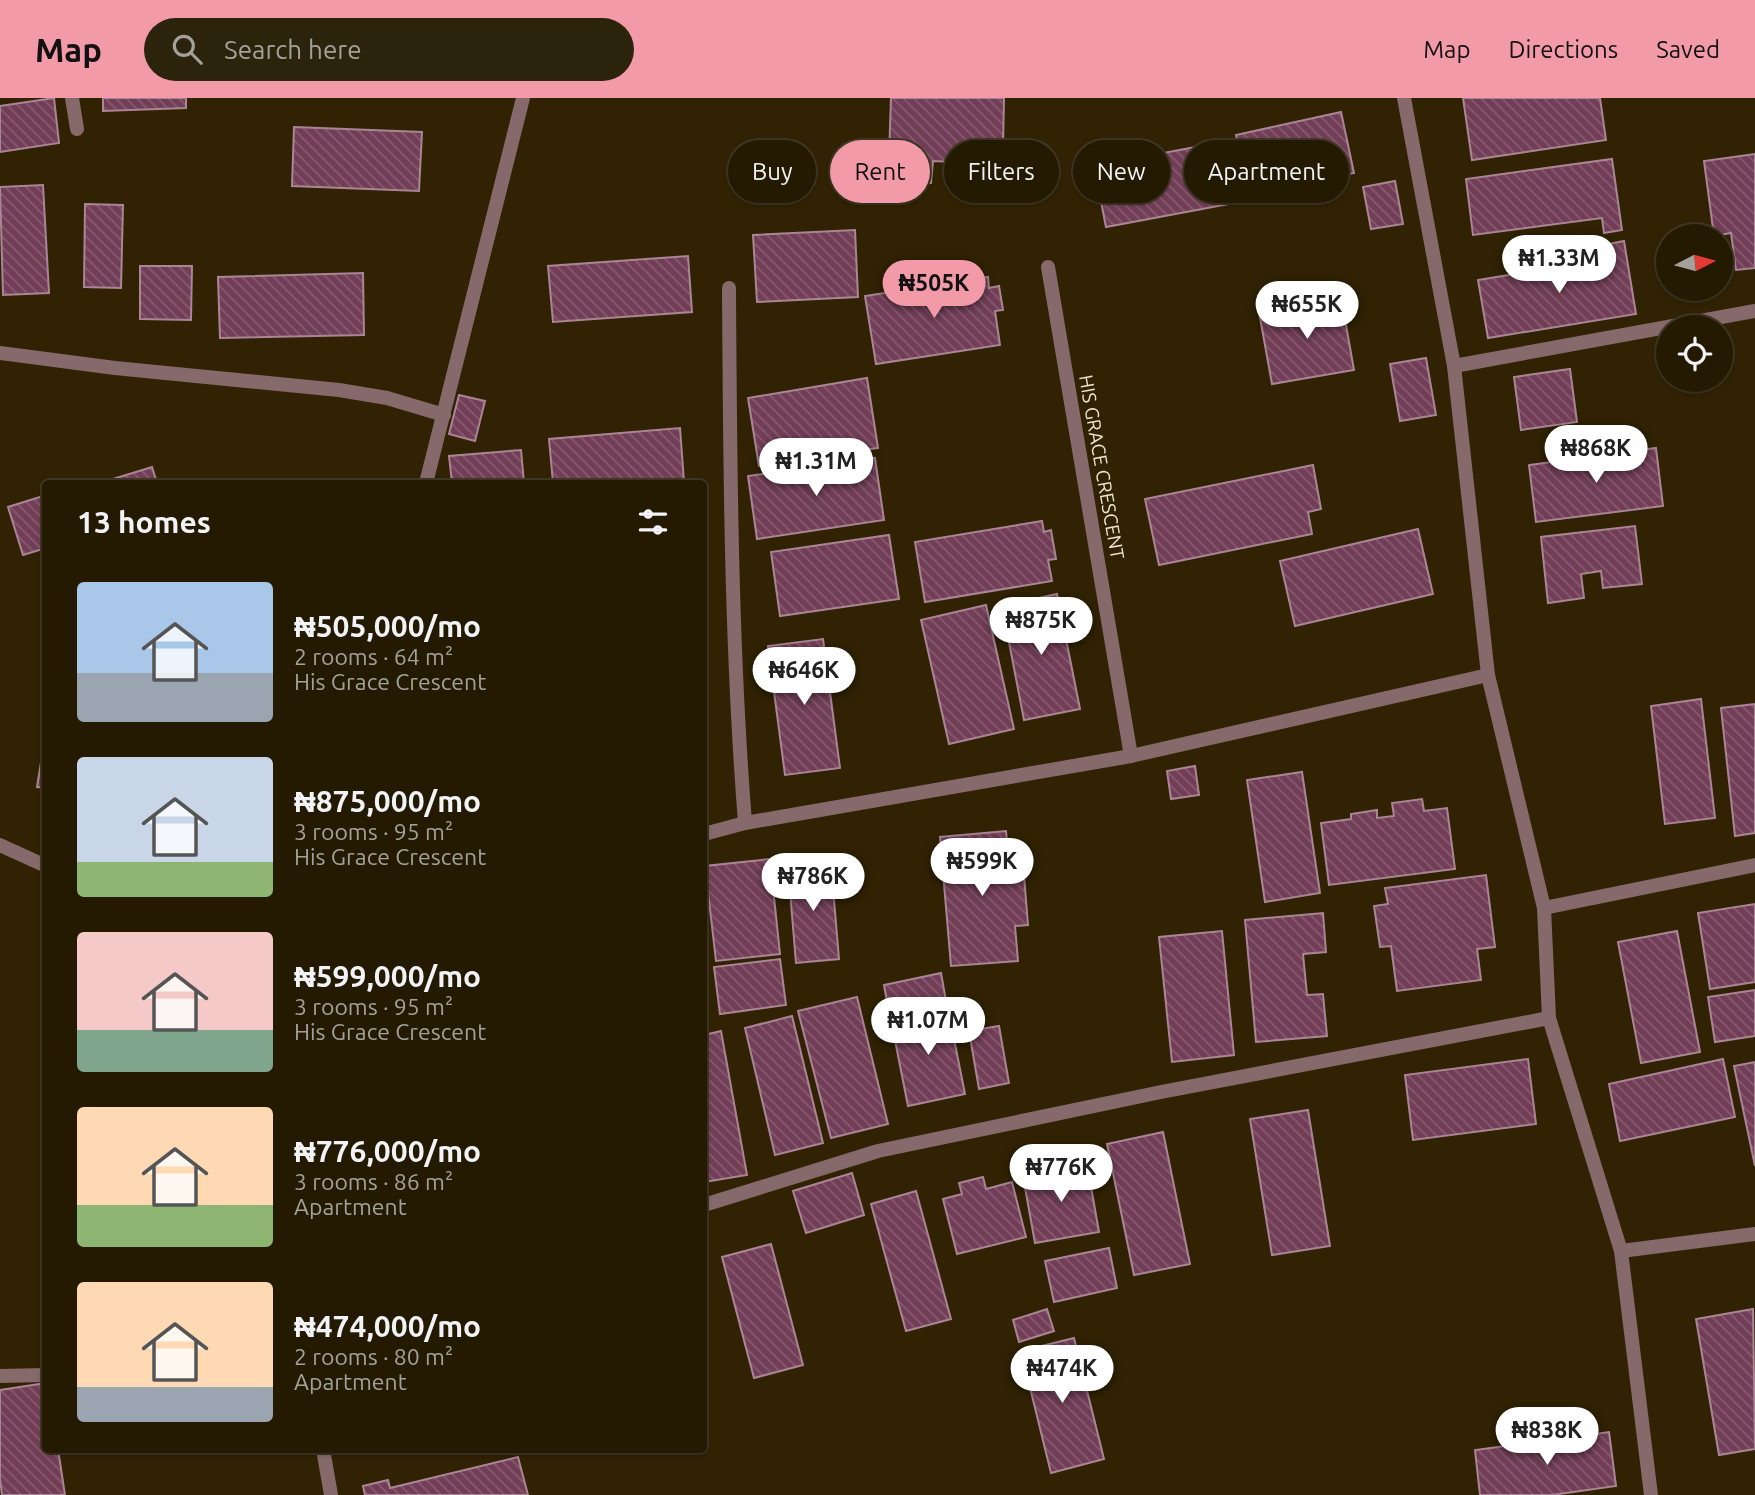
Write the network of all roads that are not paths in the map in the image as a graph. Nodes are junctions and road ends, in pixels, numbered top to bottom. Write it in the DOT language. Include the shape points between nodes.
graph roads {
  1 [pos="72,98"];
  2 [pos="523,98"];
  3 [pos="1404,98"];
  4 [pos="77,129"];
  5 [pos="1048,267"];
  6 [pos="729,288"];
  7 [pos="1755,311"];
  8 [pos="0,354"];
  9 [pos="1454,366"];
  10 [pos="444,415"];
  11 [pos="427,480"];
  12 [pos="1488,676"];
  13 [pos="1131,756"];
  14 [pos="745,823"];
  15 [pos="707,833"];
  16 [pos="0,845"];
  17 [pos="42,864"];
  18 [pos="1755,866"];
  19 [pos="1544,908"];
  20 [pos="1549,1018"];
  21 [pos="707,1204"];
  22 [pos="1755,1234"];
  23 [pos="1621,1251"];
  24 [pos="42,1375"];
  25 [pos="0,1376"];
  26 [pos="324,1453"];
  27 [pos="331,1495"];
  28 [pos="1651,1495"];
  1 -- 4 [label="street"];
  2 -- 10 [label="street"];
  3 -- 9 [label="street"];
  5 -- 13 [label="street, HIS GRACE CRESCENT"];
  6 -- 14 [label="street" via="732,593"];
  7 -- 9 [label="street"];
  8 -- 10 [label="street" via="339,390"];
  9 -- 12 [label="street"];
  10 -- 11 [label="street"];
  12 -- 13 [label="street"];
  12 -- 19 [label="street"];
  13 -- 14 [label="street"];
  14 -- 15 [label="street"];
  16 -- 17 [label="street"];
  18 -- 19 [label="street"];
  19 -- 20 [label="street"];
  20 -- 21 [label="street" via="878,1151"];
  20 -- 23 [label="street"];
  22 -- 23 [label="street"];
  23 -- 28 [label="street"];
  24 -- 25 [label="street"];
  26 -- 27 [label="street"];
}
